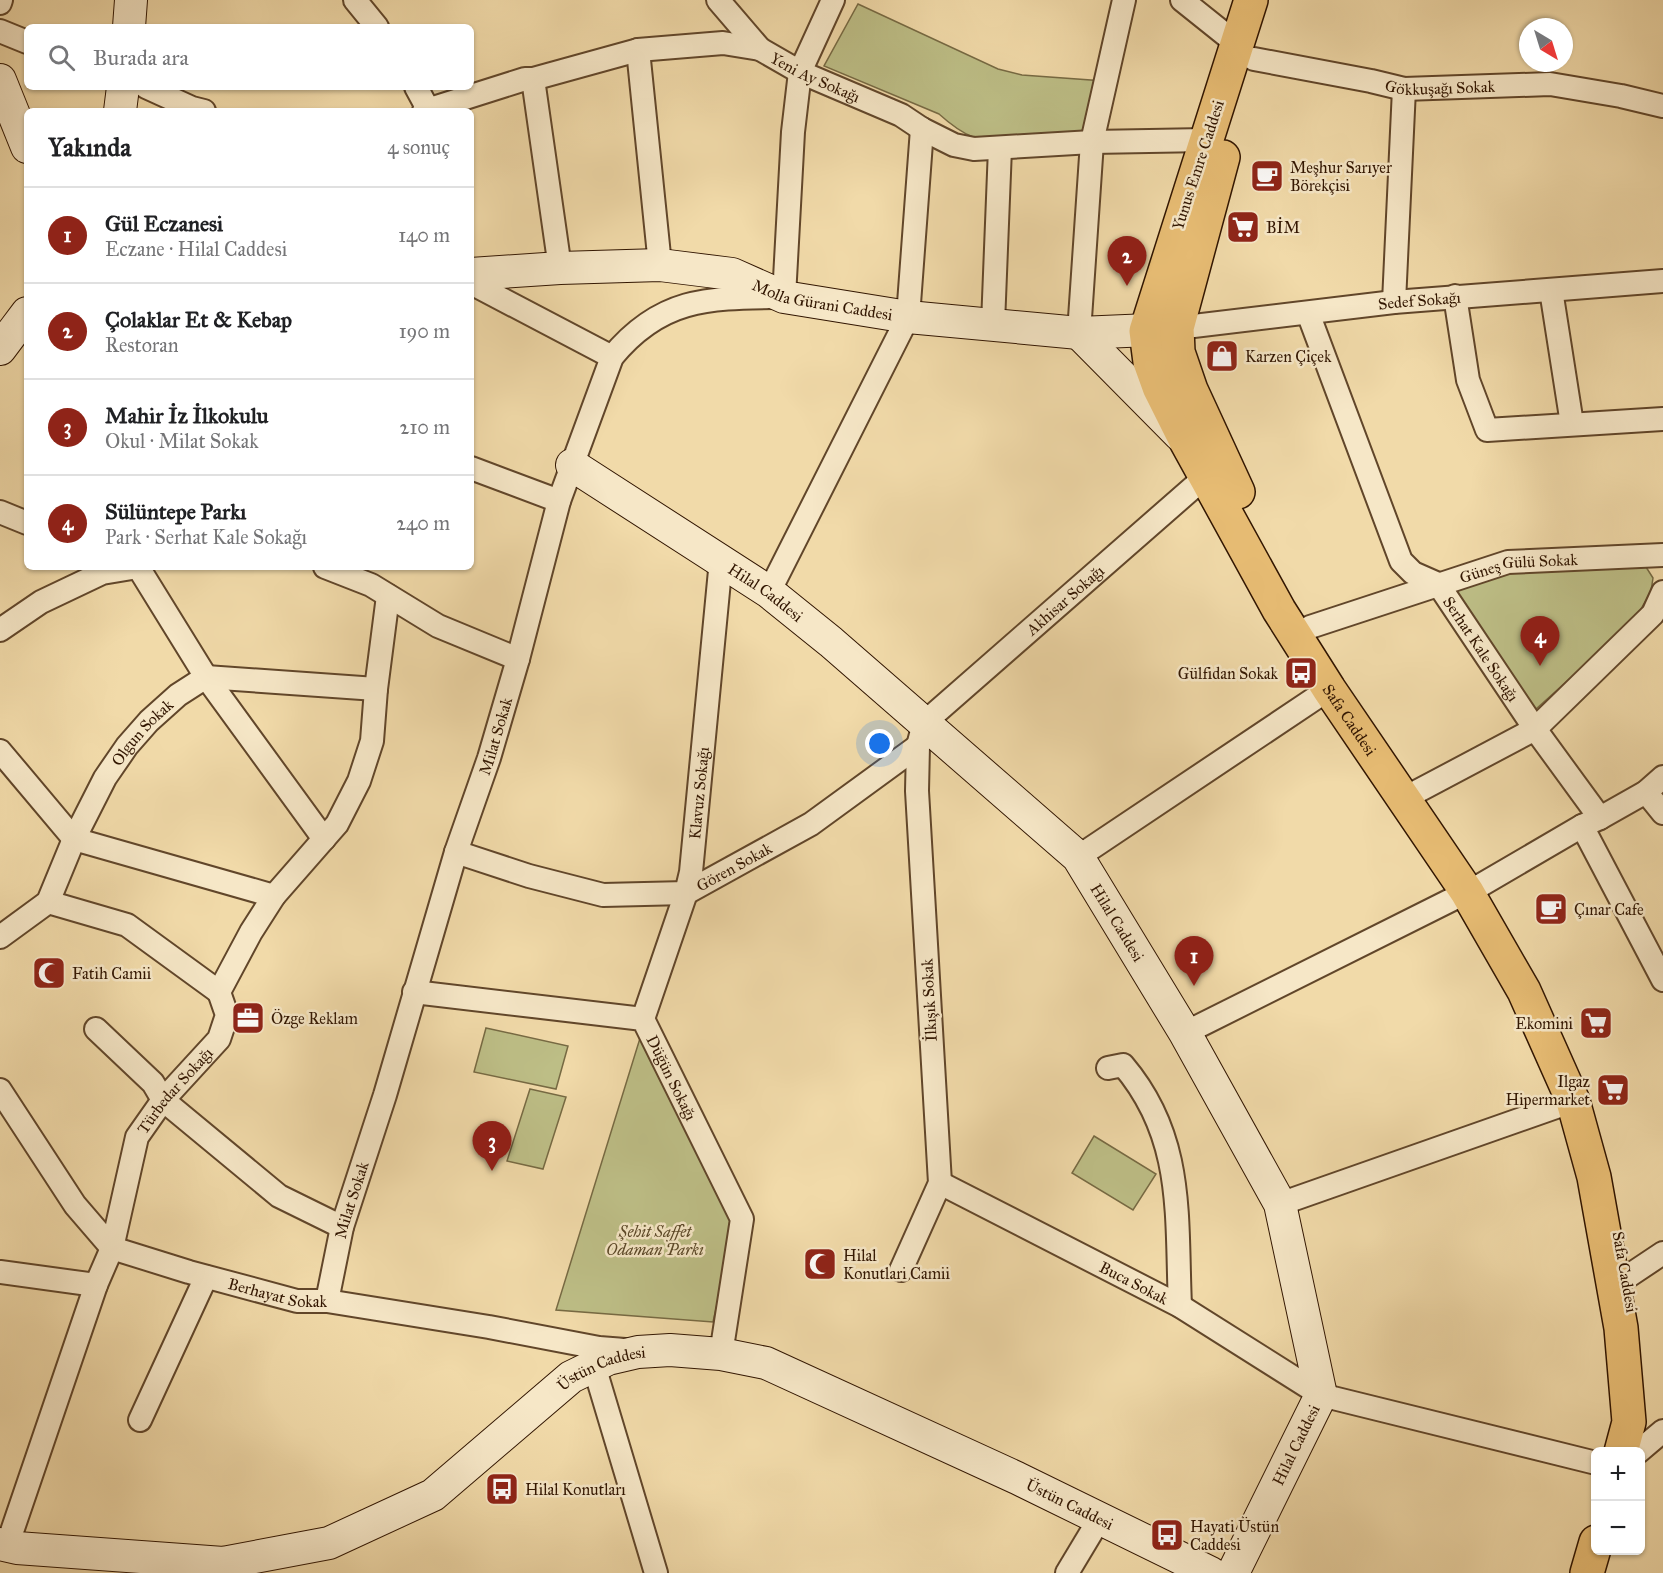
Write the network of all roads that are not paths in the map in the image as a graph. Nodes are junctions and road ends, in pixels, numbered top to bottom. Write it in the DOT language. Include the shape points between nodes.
graph roads {
  1 [pos="131,0"];
  2 [pos="355,0"];
  3 [pos="718,0"];
  4 [pos="833,0"];
  5 [pos="1124,0"];
  6 [pos="1182,0"];
  7 [pos="1251,0"];
  8 [pos="1273,0"];
  9 [pos="129,24"];
  10 [pos="374,24"];
  11 [pos="0,31"];
  12 [pos="24,41"];
  13 [pos="760,49"];
  14 [pos="638,50"];
  15 [pos="1246,51"];
  16 [pos="800,72"];
  17 [pos="533,79"];
  18 [pos="0,80"];
  19 [pos="1404,89"];
  20 [pos="123,90"];
  21 [pos="153,90"];
  22 [pos="418,90"];
  23 [pos="1663,106"];
  24 [pos="120,108"];
  25 [pos="192,108"];
  26 [pos="426,108"];
  27 [pos="437,108"];
  28 [pos="922,129"];
  29 [pos="24,140"];
  30 [pos="1206,140"];
  31 [pos="1092,142"];
  32 [pos="1000,148"];
  33 [pos="660,265"];
  34 [pos="560,268"];
  35 [pos="474,274"];
  36 [pos="1663,281"];
  37 [pos="474,284"];
  38 [pos="1551,290"];
  39 [pos="1455,296"];
  40 [pos="784,297"];
  41 [pos="1394,302"];
  42 [pos="1308,313"];
  43 [pos="24,317"];
  44 [pos="908,317"];
  45 [pos="993,324"];
  46 [pos="1162,330"];
  47 [pos="1079,333"];
  48 [pos="0,349"];
  49 [pos="612,357"];
  50 [pos="1663,419"];
  51 [pos="1572,424"];
  52 [pos="1186,441"];
  53 [pos="572,465"];
  54 [pos="474,469"];
  55 [pos="1205,477"];
  56 [pos="559,501"];
  57 [pos="0,512"];
  58 [pos="24,522"];
  59 [pos="1663,555"];
  60 [pos="721,560"];
  61 [pos="97,570"];
  62 [pos="140,570"];
  63 [pos="333,570"];
  64 [pos="1438,584"];
  65 [pos="769,592"];
  66 [pos="1663,592"];
  67 [pos="388,596"];
  68 [pos="1310,627"];
  69 [pos="0,630"];
  70 [pos="519,659"];
  71 [pos="206,677"];
  72 [pos="376,688"];
  73 [pos="1329,689"];
  74 [pos="1535,729"];
  75 [pos="921,734"];
  76 [pos="0,751"];
  77 [pos="1663,777"];
  78 [pos="1418,791"];
  79 [pos="1646,792"];
  80 [pos="1663,813"];
  81 [pos="1591,822"];
  82 [pos="74,839"];
  83 [pos="324,839"];
  84 [pos="456,852"];
  85 [pos="1078,857"];
  86 [pos="1474,888"];
  87 [pos="686,893"];
  88 [pos="274,896"];
  89 [pos="48,902"];
  90 [pos="0,937"];
  91 [pos="1663,980"];
  92 [pos="219,992"];
  93 [pos="414,992"];
  94 [pos="643,1019"];
  95 [pos="96,1029"];
  96 [pos="1185,1033"];
  97 [pos="1108,1068"];
  98 [pos="0,1090"];
  99 [pos="1580,1098"];
  100 [pos="163,1100"];
  101 [pos="940,1183"];
  102 [pos="1280,1204"];
  103 [pos="342,1227"];
  104 [pos="112,1248"];
  105 [pos="1663,1252"];
  106 [pos="901,1270"];
  107 [pos="0,1272"];
  108 [pos="206,1277"];
  109 [pos="1627,1277"];
  110 [pos="96,1285"];
  111 [pos="327,1301"];
  112 [pos="1180,1306"];
  113 [pos="638,1352"];
  114 [pos="721,1354"];
  115 [pos="594,1366"];
  116 [pos="1321,1395"];
  117 [pos="140,1420"];
  118 [pos="1640,1447"];
  119 [pos="1591,1462"];
  120 [pos="1100,1518"];
  121 [pos="4,1545"];
  122 [pos="1592,1555"];
  123 [pos="1605,1555"];
  124 [pos="1203,1571"];
  125 [pos="656,1573"];
  126 [pos="1066,1573"];
  127 [pos="1233,1573"];
  128 [pos="1587,1573"];
  129 [pos="1599,1573"];
  1 -- 9 [label="street"];
  2 -- 10 [label="street"];
  3 -- 13 [label="street"];
  4 -- 16 [label="street"];
  5 -- 31 [label="street"];
  6 -- 15 [label="street"];
  7 -- 15 [label="main road, Yunus Emre Caddesi"];
  8 -- 15 [label="main road, Yunus Emre Caddesi"];
  11 -- 12 [label="street"];
  13 -- 14 [label="street, Yeni Ay Sokağı" via="723,43"];
  13 -- 16 [label="street, Yeni Ay Sokağı"];
  14 -- 17 [label="street, Yeni Ay Sokağı"];
  14 -- 33 [label="street"];
  15 -- 19 [label="street, Gökkuşağı Sokak"];
  15 -- 30 [label="main road, Yunus Emre Caddesi"];
  15 -- 46 [label="main road, Yunus Emre Caddesi" via="1233,122"];
  16 -- 28 [label="street, Yeni Ay Sokağı" via="901,115"];
  16 -- 40 [label="street"];
  17 -- 27 [label="street, Yeni Ay Sokağı"];
  17 -- 34 [label="street"];
  18 -- 29 [label="street"];
  19 -- 23 [label="street, Gökkuşağı Sokak" via="1550,84"];
  19 -- 41 [label="street"];
  20 -- 24 [label="street"];
  21 -- 25 [label="street"];
  22 -- 26 [label="street"];
  28 -- 32 [label="street, Yeni Ay Sokağı" via="954,145"];
  28 -- 44 [label="street"];
  30 -- 31 [label="street, Yeni Ay Sokağı"];
  30 -- 46 [label="main road, Yunus Emre Caddesi"];
  31 -- 32 [label="street, Yeni Ay Sokağı"];
  31 -- 47 [label="street"];
  32 -- 45 [label="street"];
  33 -- 34 [label="street, Molla Gürani Caddesi"];
  33 -- 40 [label="street, Molla Gürani Caddesi" via="732,274"];
  34 -- 35 [label="street, Molla Gürani Caddesi"];
  36 -- 38 [label="street, Sedef Sokağı"];
  37 -- 49 [label="street"];
  38 -- 39 [label="street, Sedef Sokağı"];
  38 -- 51 [label="street"];
  39 -- 41 [label="street, Sedef Sokağı"];
  39 -- 51 [label="street" via="1468,380 1486,430"];
  40 -- 44 [label="street, Molla Gürani Caddesi"];
  40 -- 49 [label="street, Milat Sokak" via="702,302 672,309 628,338"];
  41 -- 42 [label="street, Sedef Sokağı"];
  42 -- 46 [label="street, Sedef Sokağı"];
  42 -- 64 [label="street, Serhat Kale Sokağı" via="1401,561 1413,573"];
  43 -- 48 [label="street"];
  44 -- 45 [label="street, Molla Gürani Caddesi"];
  44 -- 65 [label="street"];
  45 -- 47 [label="street, Molla Gürani Caddesi"];
  46 -- 47 [label="street, Molla Gürani Caddesi"];
  46 -- 52 [label="main road, Safa Caddesi" via="1150,362"];
  46 -- 68 [label="main road, Safa Caddesi" via="1178,352 1216,447 1283,585"];
  47 -- 52 [label="street"];
  49 -- 53 [label="street, Milat Sokak"];
  50 -- 51 [label="street"];
  52 -- 55 [label="main road, Safa Caddesi"];
  53 -- 56 [label="street, Milat Sokak"];
  53 -- 60 [label="street, Hilal Caddesi"];
  54 -- 56 [label="street"];
  55 -- 73 [label="main road, Safa Caddesi" via="1278,610"];
  55 -- 75 [label="street, Akhisar Sokağı"];
  56 -- 70 [label="street, Milat Sokak"];
  57 -- 58 [label="street"];
  59 -- 64 [label="street, Güneş Gülü Sokak" via="1508,562"];
  60 -- 65 [label="street, Hilal Caddesi"];
  60 -- 87 [label="street, Klavuz Sokağı"];
  61 -- 69 [label="street"];
  62 -- 71 [label="street"];
  63 -- 67 [label="street"];
  64 -- 68 [label="street, Güneş Gülü Sokak"];
  64 -- 74 [label="street, Serhat Kale Sokağı"];
  65 -- 75 [label="street, Hilal Caddesi" via="831,642"];
  66 -- 74 [label="street" via="1653,614"];
  67 -- 70 [label="street" via="438,626"];
  67 -- 72 [label="street"];
  68 -- 78 [label="main road, Safa Caddesi"];
  70 -- 84 [label="street, Milat Sokak"];
  71 -- 72 [label="street"];
  71 -- 82 [label="street, Olgun Sokak" via="178,695 127,746 105,778"];
  71 -- 83 [label="street"];
  72 -- 83 [label="street" via="372,741 359,781 337,824"];
  73 -- 85 [label="street"];
  73 -- 86 [label="main road, Safa Caddesi"];
  74 -- 78 [label="street"];
  74 -- 81 [label="street, Serhat Kale Sokağı"];
  75 -- 85 [label="street, Hilal Caddesi"];
  75 -- 87 [label="street, Gören Sokak" via="811,824"];
  75 -- 101 [label="street, İlkışık Sokak" via="917,791"];
  76 -- 82 [label="street"];
  77 -- 79 [label="street"];
  78 -- 86 [label="main road, Safa Caddesi"];
  79 -- 80 [label="street"];
  79 -- 81 [label="street"];
  81 -- 86 [label="street"];
  81 -- 91 [label="street, Serhat Kale Sokağı"];
  82 -- 88 [label="street"];
  82 -- 89 [label="street, Olgun Sokak"];
  83 -- 88 [label="street"];
  84 -- 87 [label="street, Gören Sokak" via="603,896"];
  84 -- 93 [label="street, Milat Sokak"];
  85 -- 96 [label="street, Hilal Caddesi"];
  86 -- 96 [label="street"];
  86 -- 99 [label="main road, Safa Caddesi"];
  87 -- 94 [label="street, Klavuz Sokağı"];
  88 -- 92 [label="street"];
  89 -- 90 [label="street"];
  89 -- 92 [label="street" via="128,925"];
  92 -- 100 [label="street, Türbedar Sokağı" via="227,1015 219,1039"];
  93 -- 94 [label="street, Düğün Sokağı"];
  93 -- 103 [label="street, Milat Sokak"];
  94 -- 114 [label="street, Düğün Sokağı" via="742,1220"];
  95 -- 100 [label="street" via="153,1083"];
  96 -- 102 [label="street, Hilal Caddesi"];
  97 -- 112 [label="street" via="1123,1065 1133,1076 1166,1141 1174,1175"];
  98 -- 104 [label="street" via="75,1205"];
  99 -- 102 [label="street"];
  99 -- 109 [label="main road, Safa Caddesi" via="1604,1164"];
  99 -- 118 [label="main road, Safa Caddesi" via="1621,1328 1629,1422"];
  100 -- 103 [label="street" via="279,1196"];
  100 -- 104 [label="street, Türbedar Sokağı" via="137,1137"];
  101 -- 106 [label="street, İlkışık Sokak"];
  101 -- 112 [label="street, Buca Sokak"];
  102 -- 116 [label="street, Hilal Caddesi"];
  103 -- 111 [label="street, Milat Sokak"];
  104 -- 108 [label="street, Berhayat Sokak"];
  104 -- 110 [label="street, Türbedar Sokağı"];
  105 -- 109 [label="street"];
  107 -- 110 [label="street"];
  108 -- 111 [label="street, Berhayat Sokak" via="297,1301"];
  108 -- 117 [label="street"];
  109 -- 118 [label="main road, Safa Caddesi" via="1645,1388"];
  110 -- 121 [label="street, Türbedar Sokağı"];
  111 -- 113 [label="street, Berhayat Sokak"];
  112 -- 116 [label="street, Buca Sokak"];
  113 -- 114 [label="street, Üstün Caddesi"];
  113 -- 115 [label="street, Üstün Caddesi"];
  114 -- 120 [label="street, Üstün Caddesi" via="766,1364"];
  115 -- 121 [label="street, Üstün Caddesi" via="571,1377 433,1495 329,1544 223,1563"];
  115 -- 125 [label="street"];
  116 -- 119 [label="street, Buca Sokak"];
  116 -- 127 [label="street, Hilal Caddesi"];
  120 -- 124 [label="street, Üstün Caddesi"];
  120 -- 126 [label="street"];
  122 -- 128 [label="main road"];
  123 -- 129 [label="main road"];
}
